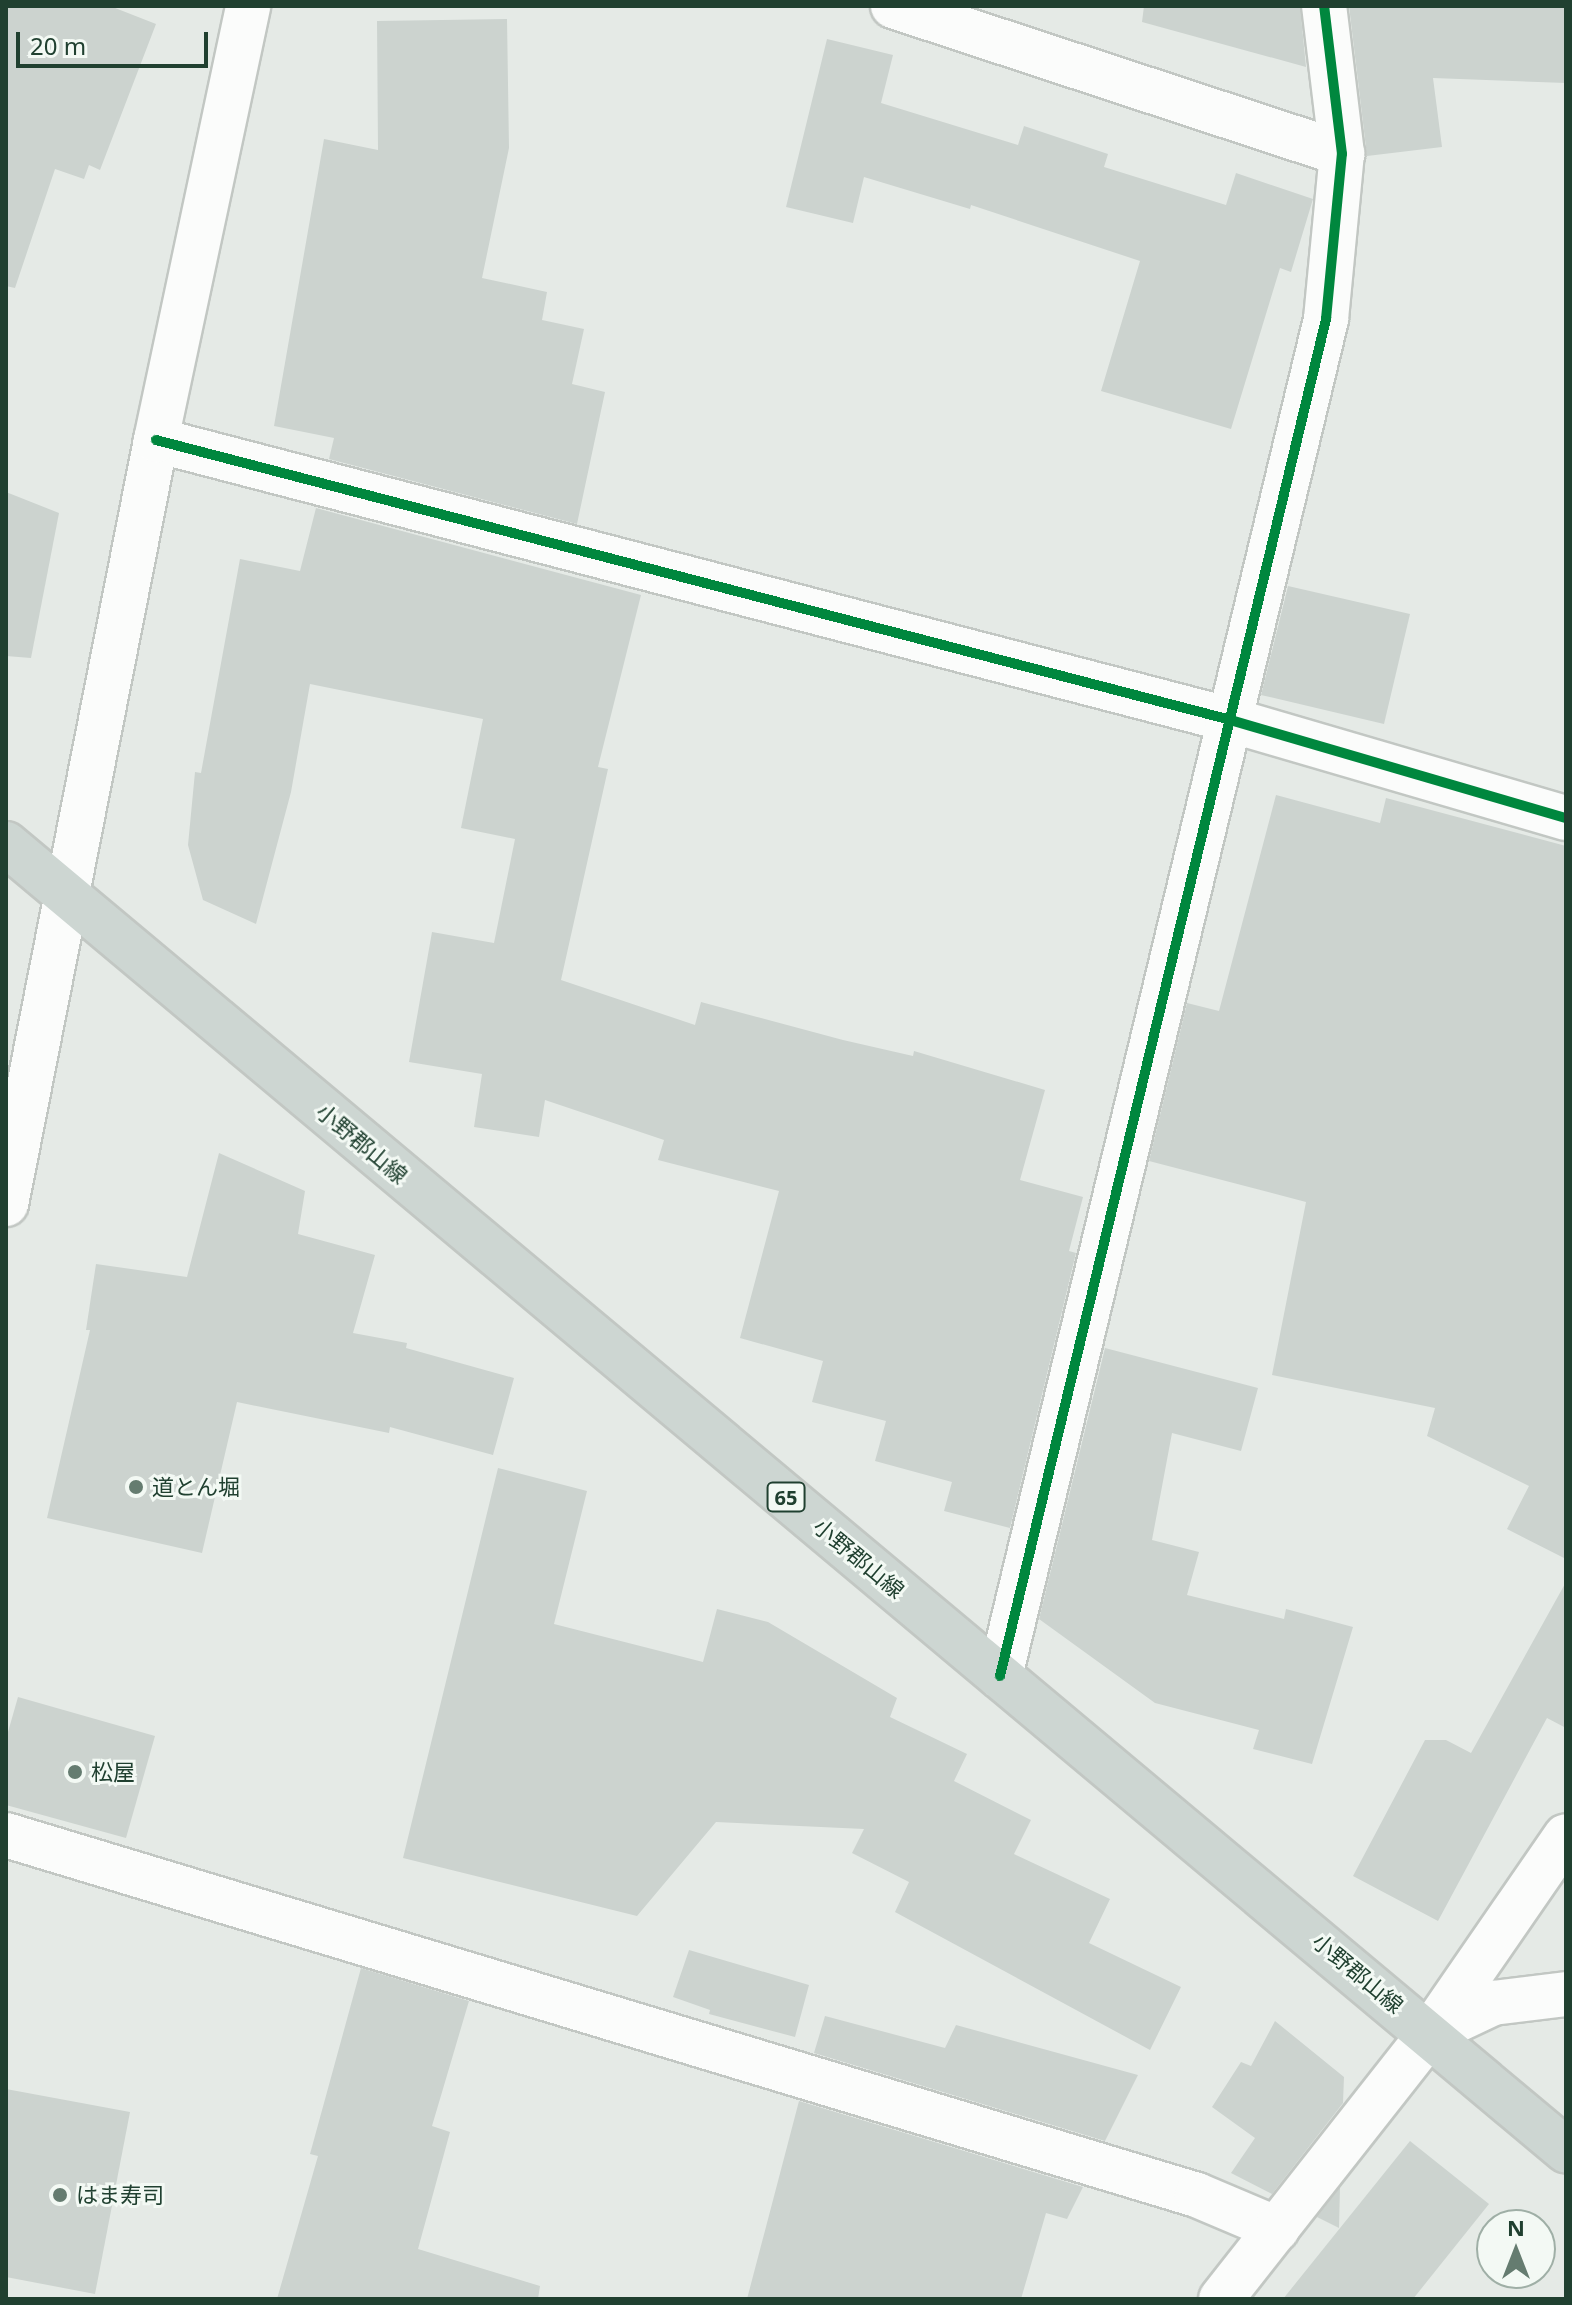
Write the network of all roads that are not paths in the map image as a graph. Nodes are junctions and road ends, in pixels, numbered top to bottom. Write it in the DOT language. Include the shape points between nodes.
graph roads {
  1 [pos="248,6"];
  2 [pos="893,6"];
  3 [pos="1324,6"];
  4 [pos="1342,154"];
  5 [pos="156,440"];
  6 [pos="1227,719"];
  7 [pos="1566,818"];
  8 [pos="6,844"];
  9 [pos="69,897"];
  10 [pos="6,1204"];
  11 [pos="1000,1676"];
  12 [pos="6,1835"];
  13 [pos="1566,1836"];
  14 [pos="1566,1994"];
  15 [pos="1430,2033"];
  16 [pos="1566,2150"];
  17 [pos="1277,2229"];
  18 [pos="1221,2299"];
  1 -- 5 [label="street"];
  2 -- 4 [label="street"];
  3 -- 4 [label="street"];
  4 -- 6 [label="street" via="1326,319"];
  5 -- 6 [label="street"];
  5 -- 9 [label="street"];
  6 -- 7 [label="street"];
  6 -- 11 [label="street"];
  8 -- 9 [label="main road, 小野郡山線 / 65"];
  9 -- 10 [label="street"];
  9 -- 11 [label="main road, 小野郡山線 / 65"];
  11 -- 15 [label="main road, 小野郡山線 / 65"];
  12 -- 17 [label="street" via="1197,2195"];
  13 -- 15 [label="street"];
  14 -- 15 [label="street" via="1493,2003"];
  15 -- 16 [label="main road, 小野郡山線 / 65"];
  15 -- 17 [label="street"];
  17 -- 18 [label="street"];
}
